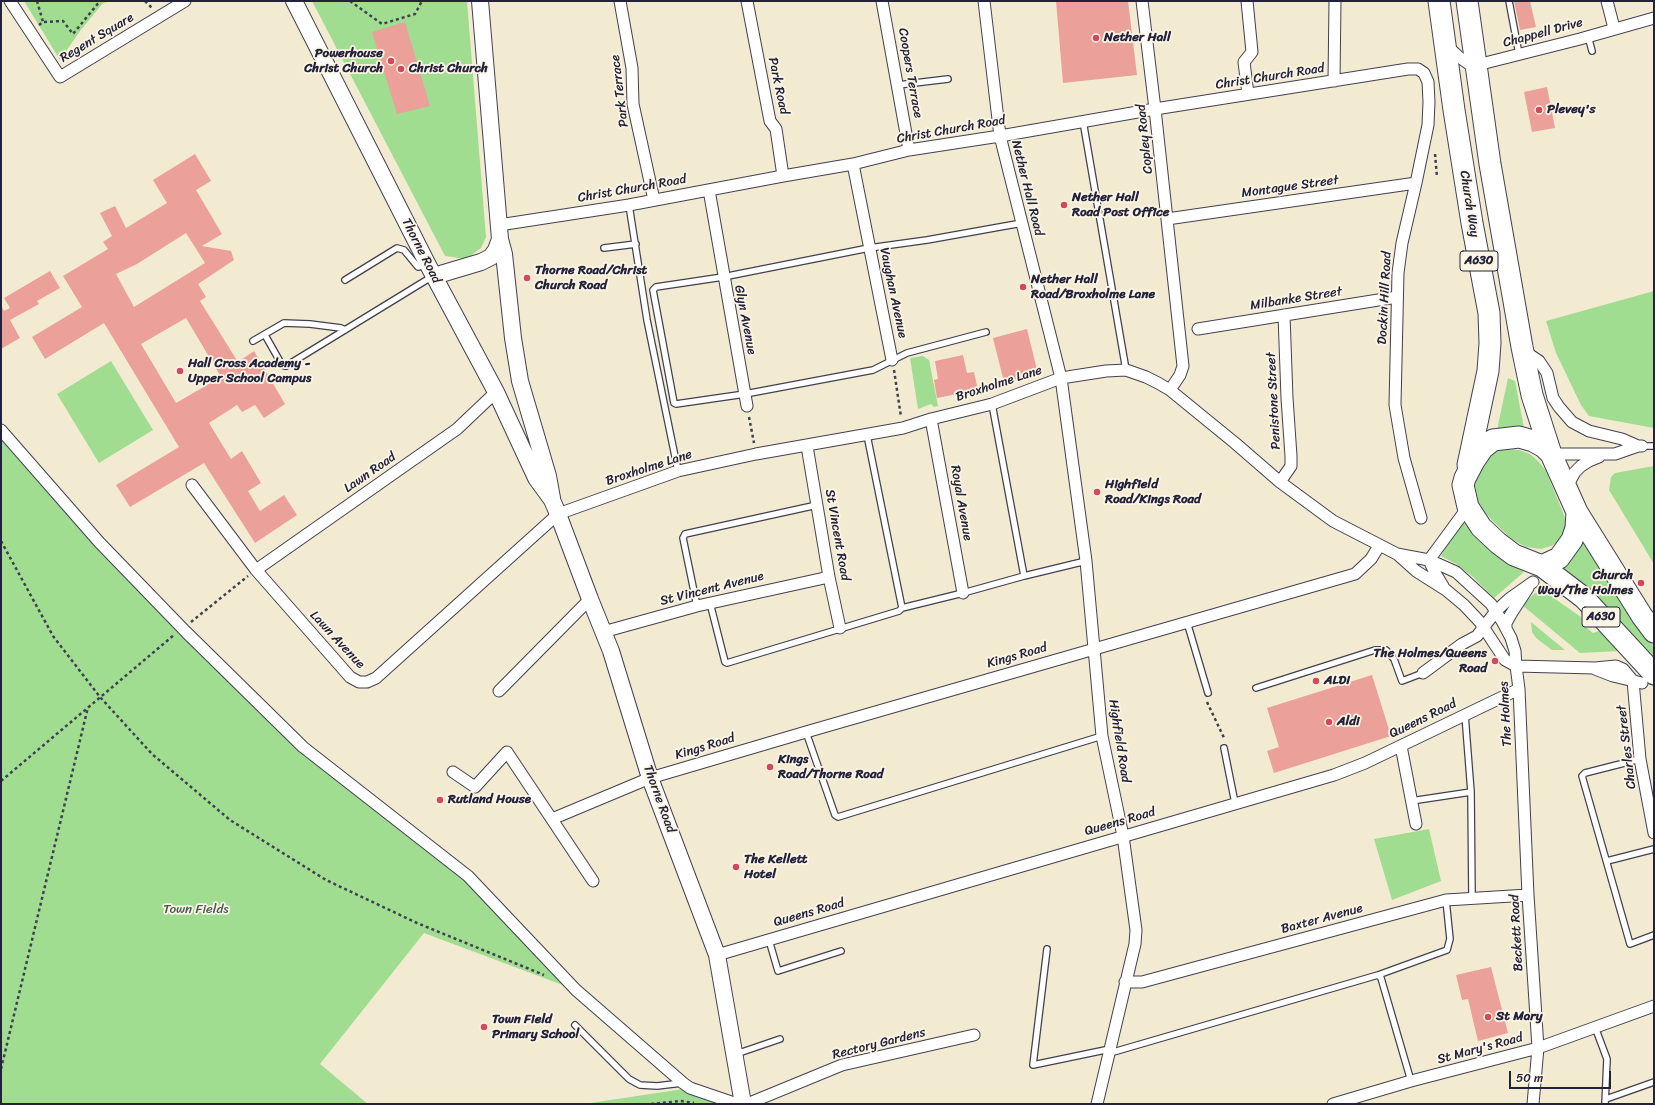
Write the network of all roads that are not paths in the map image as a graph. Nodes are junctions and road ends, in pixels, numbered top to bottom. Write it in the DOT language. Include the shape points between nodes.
graph roads {
  1 [pos="10,1"];
  2 [pos="185,1"];
  3 [pos="480,1"];
  4 [pos="620,1"];
  5 [pos="747,1"];
  6 [pos="882,1"];
  7 [pos="984,1"];
  8 [pos="1142,1"];
  9 [pos="1246,1"];
  10 [pos="1335,1"];
  11 [pos="1439,1"];
  12 [pos="1467,1"];
  13 [pos="1509,1"];
  14 [pos="1607,1"];
  15 [pos="295,2"];
  16 [pos="1654,18"];
  17 [pos="1614,28"];
  18 [pos="1588,36"];
  19 [pos="1445,44"];
  20 [pos="1592,51"];
  21 [pos="1519,54"];
  22 [pos="1477,64"];
  23 [pos="1408,69"];
  24 [pos="948,79"];
  25 [pos="1334,81"];
  26 [pos="898,85"];
  27 [pos="1248,94"];
  28 [pos="1156,109"];
  29 [pos="1083,121"];
  30 [pos="1000,136"];
  31 [pos="909,150"];
  32 [pos="853,164"];
  33 [pos="782,176"];
  34 [pos="1416,183"];
  35 [pos="709,190"];
  36 [pos="654,200"];
  37 [pos="629,205"];
  38 [pos="1167,219"];
  39 [pos="1022,223"];
  40 [pos="500,232"];
  41 [pos="636,244"];
  42 [pos="604,248"];
  43 [pos="869,248"];
  44 [pos="431,270"];
  45 [pos="723,277"];
  46 [pos="345,280"];
  47 [pos="1397,297"];
  48 [pos="1284,316"];
  49 [pos="1198,329"];
  50 [pos="345,330"];
  51 [pos="986,332"];
  52 [pos="265,335"];
  53 [pos="253,341"];
  54 [pos="1522,349"];
  55 [pos="892,360"];
  56 [pos="1126,370"];
  57 [pos="1061,378"];
  58 [pos="1170,390"];
  59 [pos="496,392"];
  60 [pos="745,394"];
  61 [pos="992,404"];
  62 [pos="747,406"];
  63 [pos="931,419"];
  64 [pos="1,430"];
  65 [pos="867,435"];
  66 [pos="807,446"];
  67 [pos="1640,446"];
  68 [pos="1654,446"];
  69 [pos="1551,454"];
  70 [pos="1604,455"];
  71 [pos="678,471"];
  72 [pos="1465,478"];
  73 [pos="1280,482"];
  74 [pos="192,485"];
  75 [pos="1566,488"];
  76 [pos="818,505"];
  77 [pos="555,507"];
  78 [pos="1468,507"];
  79 [pos="1577,512"];
  80 [pos="1421,518"];
  81 [pos="1379,546"];
  82 [pos="1397,554"];
  83 [pos="1429,560"];
  84 [pos="1086,561"];
  85 [pos="256,570"];
  86 [pos="1538,574"];
  87 [pos="1024,576"];
  88 [pos="829,577"];
  89 [pos="1446,590"];
  90 [pos="963,593"];
  91 [pos="590,599"];
  92 [pos="710,603"];
  93 [pos="697,606"];
  94 [pos="902,608"];
  95 [pos="1494,609"];
  96 [pos="1187,622"];
  97 [pos="1482,625"];
  98 [pos="840,628"];
  99 [pos="1506,628"];
  100 [pos="603,632"];
  101 [pos="1654,632"];
  102 [pos="1093,649"];
  103 [pos="1516,666"];
  104 [pos="1423,673"];
  105 [pos="1646,681"];
  106 [pos="1256,688"];
  107 [pos="1519,689"];
  108 [pos="499,692"];
  109 [pos="1208,693"];
  110 [pos="1465,714"];
  111 [pos="806,732"];
  112 [pos="1102,736"];
  113 [pos="1401,746"];
  114 [pos="1224,748"];
  115 [pos="1640,759"];
  116 [pos="1522,761"];
  117 [pos="453,772"];
  118 [pos="650,778"];
  119 [pos="1471,792"];
  120 [pos="1411,801"];
  121 [pos="1235,804"];
  122 [pos="552,819"];
  123 [pos="1416,824"];
  124 [pos="1654,833"];
  125 [pos="1123,836"];
  126 [pos="1654,850"];
  127 [pos="1606,861"];
  128 [pos="593,881"];
  129 [pos="1528,895"];
  130 [pos="1472,898"];
  131 [pos="1446,900"];
  132 [pos="1654,935"];
  133 [pos="769,940"];
  134 [pos="1047,949"];
  135 [pos="841,951"];
  136 [pos="717,955"];
  137 [pos="1378,975"];
  138 [pos="1125,982"];
  139 [pos="1654,1006"];
  140 [pos="575,1025"];
  141 [pos="1595,1027"];
  142 [pos="974,1035"];
  143 [pos="780,1039"];
  144 [pos="1538,1048"];
  145 [pos="1110,1051"];
  146 [pos="734,1055"];
  147 [pos="1410,1081"];
  148 [pos="1654,1082"];
  149 [pos="683,1083"];
  150 [pos="1605,1102"];
  151 [pos="738,1104"];
  152 [pos="742,1104"];
  153 [pos="747,1104"];
  154 [pos="1097,1104"];
  155 [pos="1333,1104"];
  156 [pos="1533,1104"];
  1 -- 2 [label="street, Regent Square" via="60,77"];
  3 -- 40 [label="street, Thorne Road"];
  4 -- 36 [label="street, Park Terrace" via="632,68 633,104"];
  5 -- 33 [label="street, Park Road" via="770,121 776,129"];
  6 -- 26 [label="street, Coopers Terrace"];
  7 -- 30 [label="street, Nether Hall Road"];
  8 -- 28 [label="street, Copley Road"];
  9 -- 27 [label="street" via="1252,52 1244,62"];
  10 -- 25 [label="street"];
  11 -- 19 [label="highway, Church Way / A630"];
  12 -- 22 [label="highway, A630"];
  13 -- 21 [label="lane"];
  14 -- 17 [label="street"];
  15 -- 44 [label="street, Thorne Road"];
  16 -- 17 [label="street, Chappell Drive"];
  17 -- 18 [label="street, Chappell Drive"];
  18 -- 20 [label="lane"];
  18 -- 21 [label="street, Chappell Drive"];
  19 -- 22 [label="street" via="1469,64"];
  19 -- 72 [label="highway, Church Way / A630" via="1472,223 1489,313 1488,371"];
  21 -- 22 [label="street, Chappell Drive"];
  22 -- 54 [label="highway, A630" via="1490,164"];
  23 -- 25 [label="street, Christ Church Road"];
  23 -- 34 [label="street, Dockin Hill Road" via="1418,69 1424,73 1428,82 1428,125"];
  24 -- 26 [label="lane"];
  25 -- 27 [label="street, Christ Church Road"];
  26 -- 31 [label="street, Coopers Terrace"];
  27 -- 28 [label="street, Christ Church Road"];
  28 -- 29 [label="street, Christ Church Road"];
  28 -- 38 [label="street, Copley Road"];
  29 -- 30 [label="street, Christ Church Road"];
  29 -- 56 [label="lane"];
  30 -- 31 [label="street, Christ Church Road"];
  30 -- 39 [label="street, Nether Hall Road"];
  31 -- 32 [label="street, Christ Church Road"];
  32 -- 33 [label="street, Christ Church Road"];
  32 -- 43 [label="street, Vaughan Avenue"];
  33 -- 35 [label="street, Christ Church Road"];
  34 -- 38 [label="street, Montague Street"];
  34 -- 47 [label="street, Dockin Hill Road" via="1402,243"];
  35 -- 36 [label="street, Christ Church Road"];
  35 -- 45 [label="street, Glyn Avenue"];
  36 -- 37 [label="street, Christ Church Road"];
  37 -- 40 [label="street, Christ Church Road"];
  37 -- 41 [label="lane"];
  38 -- 58 [label="street, Copley Road" via="1183,366"];
  39 -- 43 [label="lane"];
  39 -- 57 [label="street, Nether Hall Road"];
  40 -- 44 [label="street" via="496,250 481,262"];
  40 -- 77 [label="street, Thorne Road" via="512,338 520,381"];
  41 -- 42 [label="lane"];
  41 -- 71 [label="lane" via="648,320"];
  43 -- 45 [label="lane"];
  43 -- 55 [label="street, Vaughan Avenue"];
  44 -- 46 [label="lane" via="418,267 404,250 397,248"];
  44 -- 50 [label="lane"];
  44 -- 59 [label="street, Thorne Road"];
  45 -- 60 [label="street, Glyn Avenue"];
  45 -- 60 [label="lane" via="656,287 653,290 674,403"];
  47 -- 48 [label="street, Milbanke Street"];
  47 -- 80 [label="street, Dockin Hill Road" via="1395,406 1404,458"];
  48 -- 49 [label="street, Milbanke Street"];
  48 -- 73 [label="street, Penistone Street" via="1291,466"];
  50 -- 52 [label="lane" via="284,323"];
  50 -- 52 [label="lane" via="286,366 282,365"];
  51 -- 55 [label="lane" via="907,353"];
  52 -- 53 [label="lane"];
  54 -- 67 [label="street" via="1539,361 1548,372 1552,398 1572,422 1589,431"];
  54 -- 69 [label="highway, A630" via="1532,395"];
  55 -- 60 [label="lane" via="873,370"];
  56 -- 57 [label="street, Broxholme Lane"];
  56 -- 58 [label="street, Broxholme Lane"];
  57 -- 61 [label="street, Broxholme Lane"];
  57 -- 84 [label="street, Highfield Road"];
  58 -- 73 [label="street, Broxholme Lane"];
  59 -- 77 [label="street, Thorne Road" via="536,478"];
  59 -- 85 [label="street, Lawn Road" via="457,429"];
  60 -- 62 [label="street, Glyn Avenue"];
  61 -- 63 [label="street, Broxholme Lane"];
  61 -- 87 [label="lane"];
  63 -- 65 [label="street, Broxholme Lane"];
  63 -- 90 [label="street, Royal Avenue"];
  64 -- 149 [label="street" via="99,542 303,747 468,876 573,987"];
  65 -- 66 [label="street, Broxholme Lane"];
  65 -- 94 [label="lane"];
  66 -- 71 [label="street, Broxholme Lane"];
  66 -- 76 [label="street, St Vincent Road"];
  67 -- 68 [label="lane"];
  67 -- 70 [label="street"];
  69 -- 70 [label="street"];
  69 -- 72 [label="highway" via="1533,441 1519,437 1493,440 1483,448"];
  69 -- 75 [label="highway"];
  70 -- 75 [label="street" via="1581,466"];
  71 -- 77 [label="street, Broxholme Lane"];
  72 -- 78 [label="highway" via="1463,485"];
  73 -- 81 [label="street, Broxholme Lane" via="1333,521"];
  74 -- 85 [label="street, Lawn Avenue"];
  75 -- 79 [label="highway"];
  76 -- 88 [label="street, St Vincent Road"];
  76 -- 93 [label="lane" via="685,534 683,538"];
  77 -- 85 [label="street, Lawn Avenue" via="376,678 367,682 350,678"];
  77 -- 91 [label="street, Thorne Road"];
  78 -- 83 [label="street"];
  78 -- 86 [label="highway" via="1481,527"];
  79 -- 86 [label="highway" via="1572,540 1559,558"];
  79 -- 101 [label="highway, A630"];
  81 -- 82 [label="street, The Holmes"];
  81 -- 96 [label="street, Kings Road" via="1372,559 1355,574"];
  82 -- 83 [label="street, The Holmes"];
  82 -- 89 [label="street, The Holmes" via="1416,571"];
  83 -- 89 [label="street, The Holmes"];
  83 -- 95 [label="street, The Holmes" via="1456,572"];
  84 -- 87 [label="lane"];
  84 -- 102 [label="street, Highfield Road"];
  86 -- 95 [label="street"];
  86 -- 99 [label="street" via="1511,614"];
  86 -- 105 [label="highway, A630" via="1584,598"];
  87 -- 90 [label="lane"];
  88 -- 92 [label="street, St Vincent Avenue"];
  88 -- 98 [label="street, St Vincent Road"];
  89 -- 97 [label="street, The Holmes"];
  90 -- 94 [label="lane"];
  91 -- 100 [label="street, Thorne Road"];
  91 -- 108 [label="street"];
  92 -- 93 [label="street, St Vincent Avenue"];
  92 -- 98 [label="lane" via="727,663"];
  93 -- 100 [label="street, St Vincent Avenue"];
  94 -- 98 [label="lane"];
  95 -- 97 [label="street"];
  95 -- 99 [label="street, The Holmes"];
  96 -- 102 [label="street, Kings Road"];
  96 -- 109 [label="lane"];
  97 -- 103 [label="street, The Holmes" via="1505,660"];
  97 -- 104 [label="street" via="1477,636"];
  99 -- 103 [label="street, The Holmes" via="1515,651"];
  100 -- 118 [label="street, Thorne Road"];
  102 -- 111 [label="street, Kings Road"];
  102 -- 112 [label="street, Highfield Road"];
  103 -- 105 [label="street" via="1620,666"];
  103 -- 107 [label="street, The Holmes"];
  104 -- 106 [label="lane" via="1402,681 1394,659 1386,650 1375,650"];
  105 -- 115 [label="street, Charles Street"];
  107 -- 110 [label="street, Queens Road"];
  107 -- 116 [label="street, The Holmes"];
  110 -- 113 [label="street, Queens Road"];
  110 -- 119 [label="lane"];
  111 -- 112 [label="lane" via="835,815 838,817"];
  111 -- 118 [label="street, Kings Road"];
  112 -- 125 [label="street, Highfield Road"];
  113 -- 120 [label="street"];
  113 -- 121 [label="street, Queens Road" via="1334,775"];
  114 -- 121 [label="lane"];
  115 -- 124 [label="street, Charles Street"];
  115 -- 127 [label="lane" via="1585,773 1582,776"];
  116 -- 129 [label="street, Beckett Road"];
  117 -- 122 [label="street" via="475,787 507,752"];
  118 -- 122 [label="street, Kings Road"];
  118 -- 136 [label="street, Thorne Road"];
  119 -- 120 [label="lane"];
  119 -- 130 [label="lane"];
  120 -- 123 [label="street"];
  121 -- 125 [label="street, Queens Road"];
  122 -- 128 [label="street"];
  125 -- 133 [label="street, Queens Road"];
  125 -- 138 [label="street, Highfield Road" via="1136,930"];
  126 -- 127 [label="lane"];
  127 -- 132 [label="lane" via="1630,944"];
  129 -- 130 [label="street, Baxter Avenue"];
  129 -- 144 [label="street, Beckett Road"];
  130 -- 131 [label="street, Baxter Avenue"];
  131 -- 137 [label="lane" via="1450,939 1447,950"];
  131 -- 138 [label="street, Baxter Avenue" via="1142,982"];
  133 -- 135 [label="lane" via="778,971"];
  133 -- 136 [label="street, Queens Road"];
  134 -- 145 [label="lane" via="1033,1065"];
  136 -- 146 [label="street, Thorne Road"];
  137 -- 145 [label="lane"];
  137 -- 147 [label="lane" via="1381,978"];
  138 -- 145 [label="street, Highfield Road"];
  139 -- 141 [label="street, St Mary's Road"];
  140 -- 149 [label="lane" via="629,1079 640,1085"];
  141 -- 144 [label="street, St Mary's Road"];
  141 -- 150 [label="lane" via="1607,1059"];
  142 -- 153 [label="street, Rectory Gardens" via="842,1065"];
  143 -- 146 [label="lane"];
  144 -- 147 [label="street, St Mary's Road"];
  144 -- 156 [label="street, Beckett Road"];
  145 -- 154 [label="street, Highfield Road"];
  146 -- 152 [label="street, Thorne Road"];
  147 -- 155 [label="street, St Mary's Road"];
  148 -- 150 [label="lane"];
  149 -- 151 [label="street" via="690,1088"];
}
